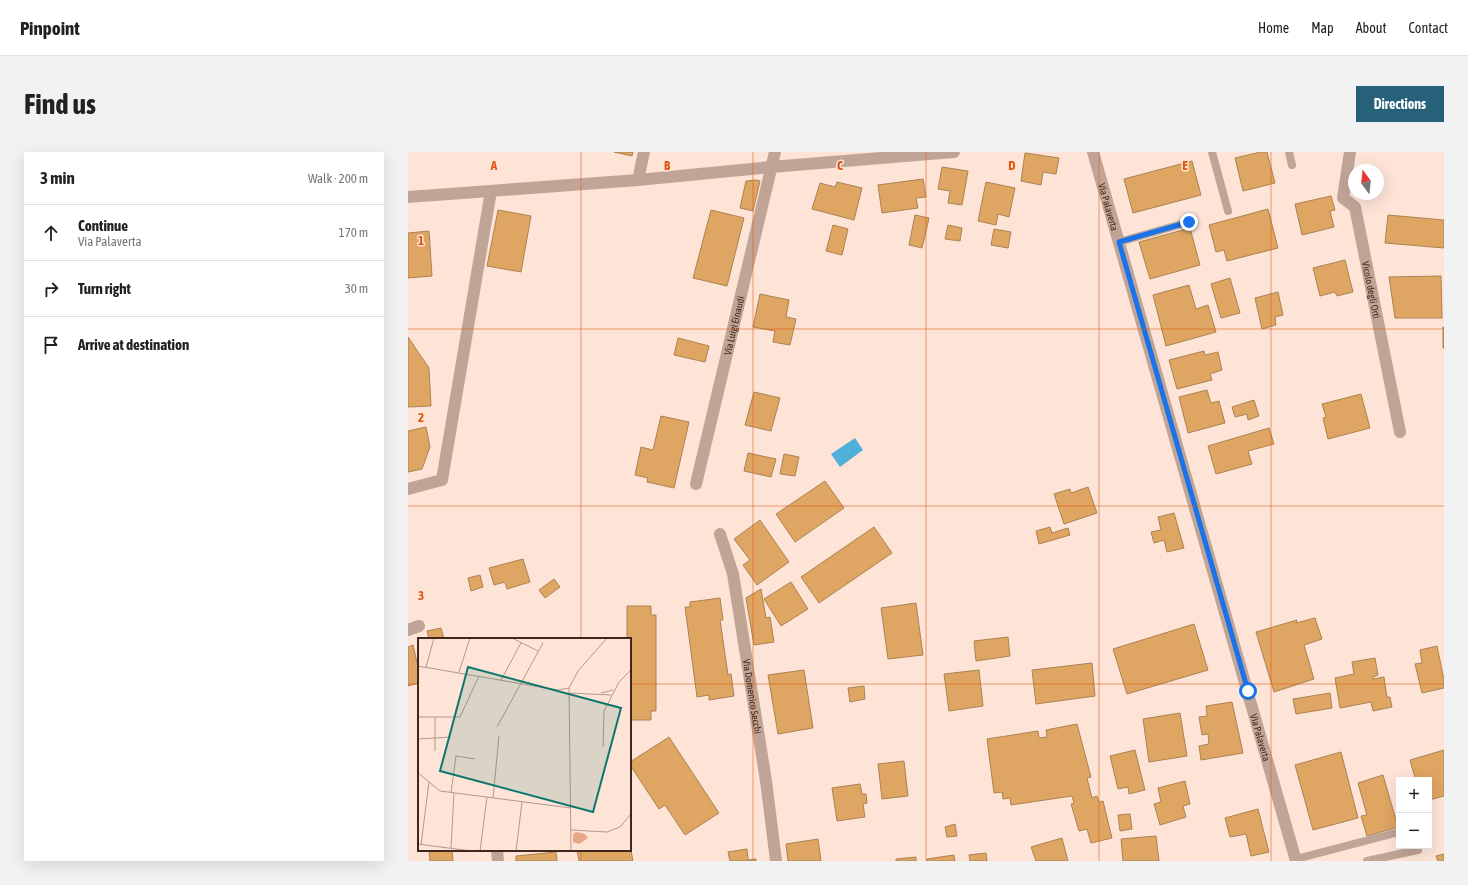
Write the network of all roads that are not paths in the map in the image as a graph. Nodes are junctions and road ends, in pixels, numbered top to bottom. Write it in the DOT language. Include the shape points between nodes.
graph roads {
  1 [pos="644,152"];
  2 [pos="775,152"];
  3 [pos="954,152"];
  4 [pos="1093,152"];
  5 [pos="1212,152"];
  6 [pos="1289,152"];
  7 [pos="1350,152"];
  8 [pos="1292,165"];
  9 [pos="772,167"];
  10 [pos="638,180"];
  11 [pos="491,191"];
  12 [pos="408,197"];
  13 [pos="1228,211"];
  14 [pos="1189,222"];
  15 [pos="1119,242"];
  16 [pos="1400,432"];
  17 [pos="696,484"];
  18 [pos="408,489"];
  19 [pos="720,534"];
  20 [pos="1396,833"];
  21 [pos="1418,850"];
  22 [pos="497,851"];
  23 [pos="1296,860"];
  24 [pos="498,861"];
  25 [pos="776,861"];
  26 [pos="1367,861"];
  1 -- 10 [label="street"];
  2 -- 9 [label="street, Via Luigi Einaudi"];
  3 -- 9 [label="street"];
  4 -- 15 [label="street, Via Palaverta"];
  5 -- 13 [label="lane"];
  6 -- 8 [label="lane"];
  7 -- 16 [label="street, Vicolo degli Orti" via="1344,198 1354,207"];
  9 -- 10 [label="street"];
  9 -- 17 [label="street, Via Luigi Einaudi"];
  10 -- 11 [label="street"];
  11 -- 12 [label="street"];
  11 -- 18 [label="street" via="442,480"];
  14 -- 15 [label="lane"];
  15 -- 23 [label="street, Via Palaverta"];
  19 -- 25 [label="street, Via Domenico Secchi" via="733,574"];
  20 -- 23 [label="lane"];
  21 -- 26 [label="lane"];
  22 -- 24 [label="street"];
}
